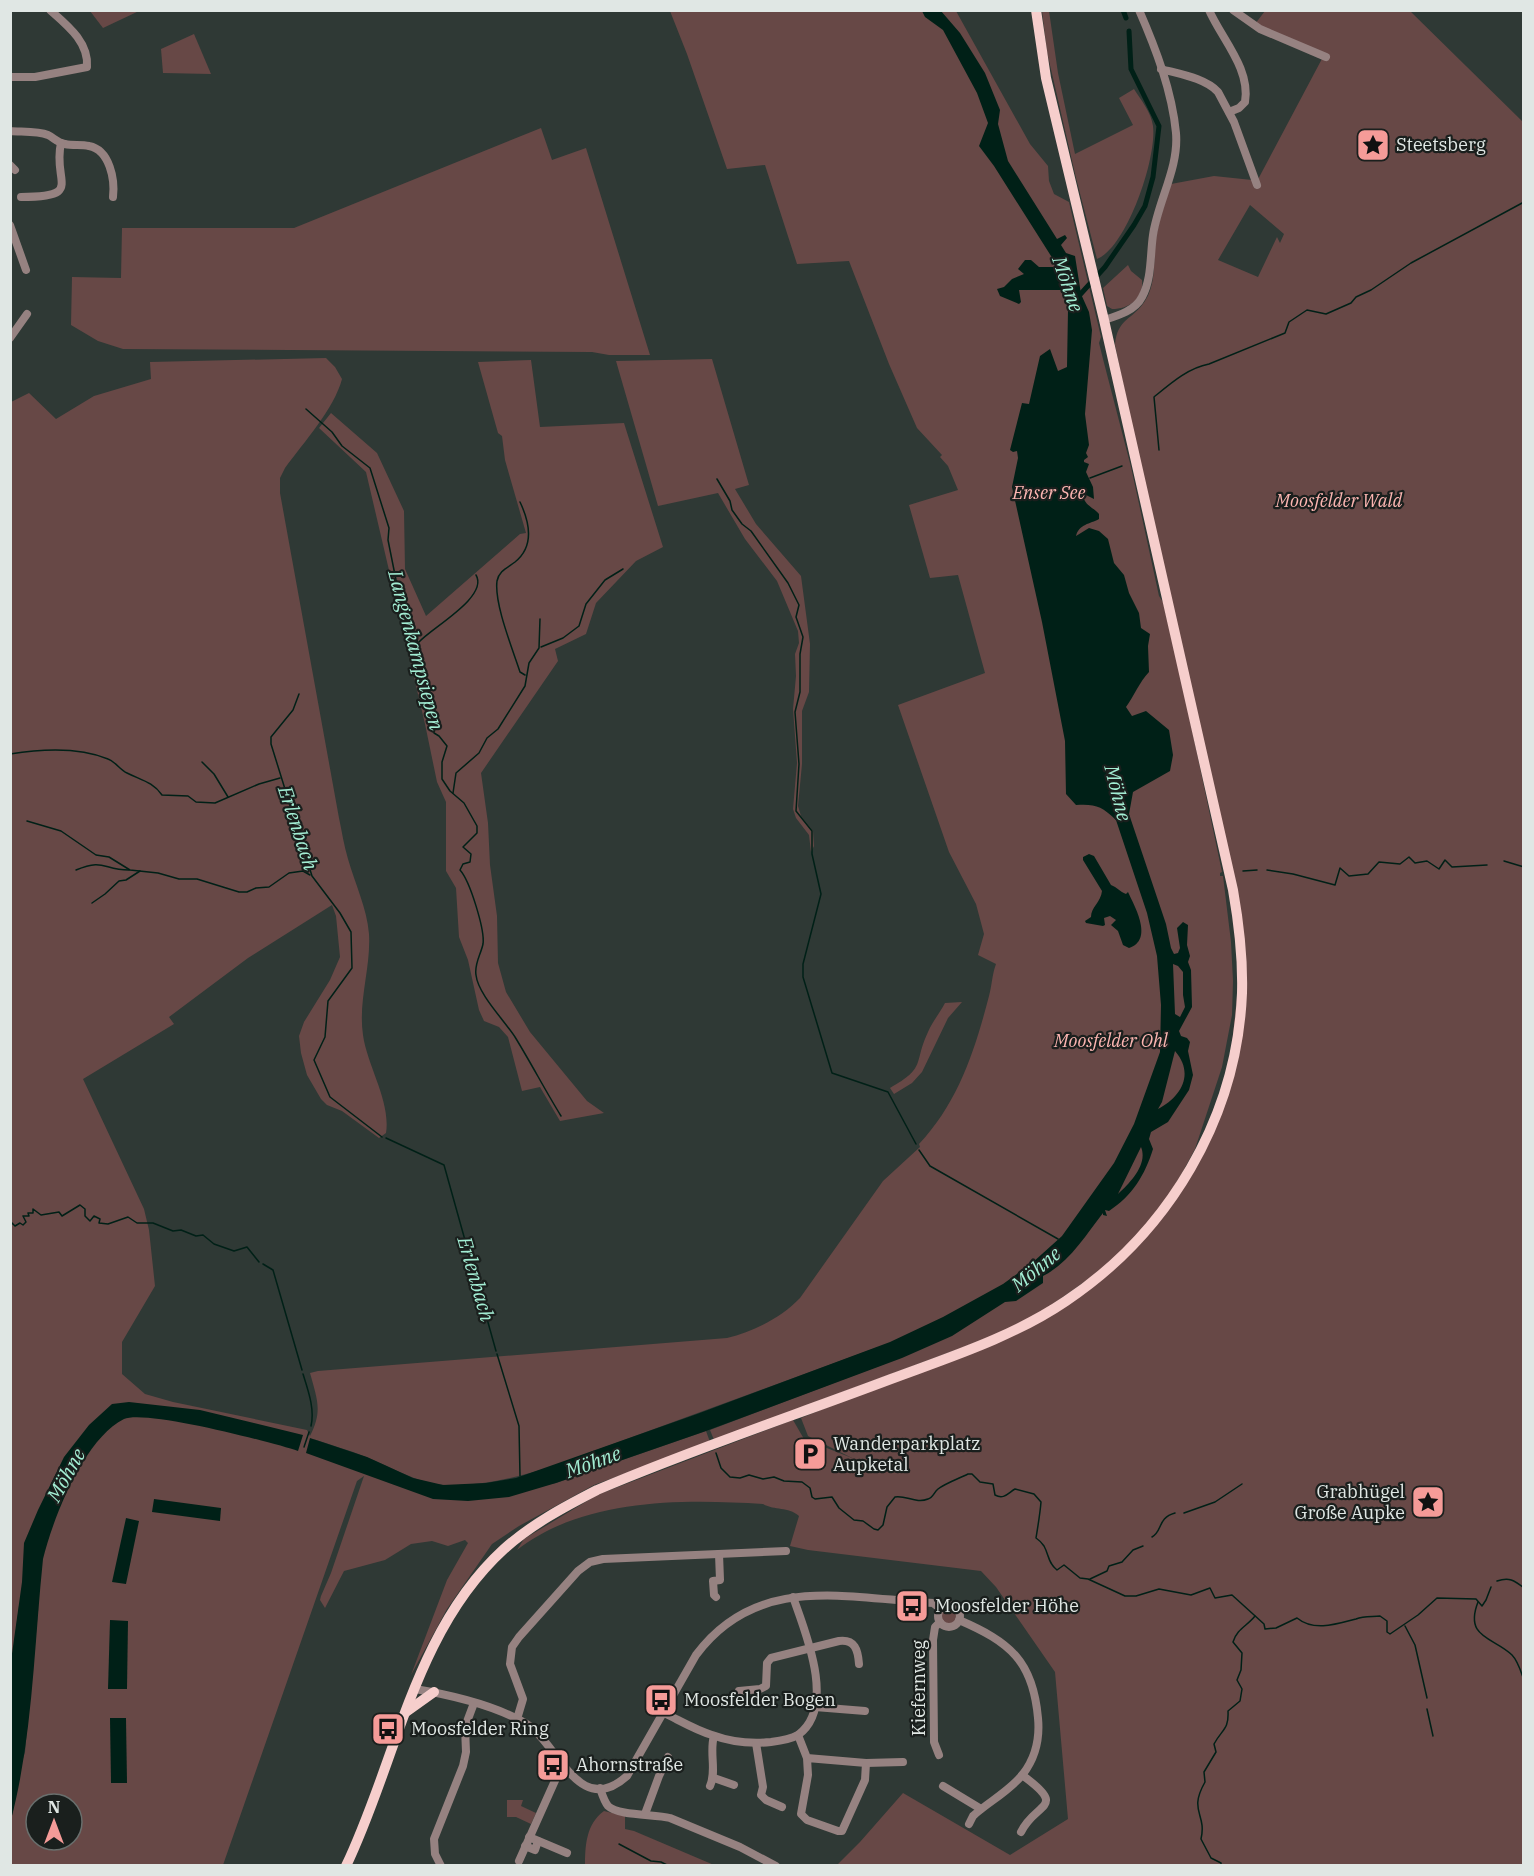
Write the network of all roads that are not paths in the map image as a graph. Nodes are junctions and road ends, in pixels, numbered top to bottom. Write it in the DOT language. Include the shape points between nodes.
graph roads {
  1 [pos="50,10"];
  2 [pos="1036,10"];
  3 [pos="1139,10"];
  4 [pos="1209,10"];
  5 [pos="1233,10"];
  6 [pos="1326,57"];
  7 [pos="1161,69"];
  8 [pos="10,77"];
  9 [pos="1229,112"];
  10 [pos="10,131"];
  11 [pos="61,143"];
  12 [pos="1257,185"];
  13 [pos="21,197"];
  14 [pos="113,197"];
  15 [pos="10,225"];
  16 [pos="26,270"];
  17 [pos="27,314"];
  18 [pos="1104,320"];
  19 [pos="10,338"];
  20 [pos="786,1551"];
  21 [pos="719,1554"];
  22 [pos="793,1597"];
  23 [pos="716,1598"];
  24 [pos="941,1609"];
  25 [pos="959,1620"];
  26 [pos="940,1622"];
  27 [pos="810,1648"];
  28 [pos="859,1664"];
  29 [pos="415,1689"];
  30 [pos="739,1691"];
  31 [pos="434,1692"];
  32 [pos="474,1703"];
  33 [pos="815,1707"];
  34 [pos="865,1711"];
  35 [pos="406,1712"];
  36 [pos="662,1712"];
  37 [pos="517,1719"];
  38 [pos="798,1735"];
  39 [pos="714,1736"];
  40 [pos="756,1743"];
  41 [pos="939,1755"];
  42 [pos="668,1757"];
  43 [pos="807,1758"];
  44 [pos="903,1762"];
  45 [pos="866,1763"];
  46 [pos="562,1765"];
  47 [pos="1022,1775"];
  48 [pos="734,1785"];
  49 [pos="943,1786"];
  50 [pos="600,1788"];
  51 [pos="782,1807"];
  52 [pos="981,1809"];
  53 [pos="645,1814"];
  54 [pos="969,1824"];
  55 [pos="1021,1832"];
  56 [pos="529,1837"];
  57 [pos="538,1841"];
  58 [pos="525,1846"];
  59 [pos="567,1853"];
  60 [pos="519,1861"];
  61 [pos="346,1866"];
  62 [pos="441,1866"];
  63 [pos="776,1866"];
  1 -- 8 [label="street" via="78,36 87,67 35,77"];
  2 -- 18 [label="main road" via="1046,78"];
  3 -- 7 [label="street"];
  4 -- 9 [label="street" via="1237,61 1246,88 1243,105"];
  5 -- 6 [label="street" via="1260,29"];
  7 -- 9 [label="street" via="1214,88"];
  7 -- 18 [label="street" via="1176,134 1174,160 1155,218 1146,285 1136,306"];
  9 -- 12 [label="street"];
  10 -- 11 [label="street" via="44,134"];
  11 -- 13 [label="street" via="59,191 49,197"];
  11 -- 14 [label="street" via="88,146 101,153 112,173"];
  15 -- 16 [label="street"];
  17 -- 19 [label="street"];
  18 -- 29 [label="main road" via="1238,921 1242,993 1238,1031 1228,1082 1204,1143 1185,1179 1142,1236 1092,1283 1044,1314 957,1354 619,1481 538,1522 504,1549 464,1594"];
  20 -- 21 [label="street"];
  21 -- 23 [label="street" via="720,1580 713,1581"];
  21 -- 37 [label="street" via="603,1559 585,1565 512,1647 510,1664 523,1699"];
  22 -- 24 [label="street" via="853,1596 933,1603"];
  22 -- 27 [label="street"];
  22 -- 36 [label="street" via="752,1610 708,1639"];
  24 -- 25 [label="street" via="954,1606"];
  24 -- 26 [label="street"];
  25 -- 26 [label="street" via="950,1627"];
  25 -- 47 [label="street" via="1006,1647 1032,1680 1038,1743"];
  26 -- 41 [label="street, Kiefernweg" via="934,1631 933,1649 934,1742"];
  27 -- 28 [label="street" via="849,1641 857,1649"];
  27 -- 30 [label="street" via="771,1658 767,1663 766,1686"];
  27 -- 33 [label="street" via="816,1680"];
  29 -- 31 [label="street"];
  29 -- 35 [label="main road"];
  31 -- 32 [label="street"];
  31 -- 35 [label="main road"];
  32 -- 37 [label="street"];
  32 -- 62 [label="street" via="465,1727 463,1766 434,1839"];
  33 -- 34 [label="street"];
  33 -- 38 [label="street"];
  35 -- 61 [label="main road"];
  36 -- 39 [label="street"];
  36 -- 50 [label="street" via="627,1776"];
  37 -- 46 [label="street" via="542,1737"];
  38 -- 40 [label="street"];
  38 -- 43 [label="street"];
  39 -- 40 [label="street"];
  39 -- 48 [label="street" via="712,1782"];
  40 -- 51 [label="street" via="761,1795"];
  42 -- 53 [label="street"];
  43 -- 45 [label="street"];
  43 -- 45 [label="street" via="801,1814 838,1831 848,1820 865,1780"];
  44 -- 45 [label="street"];
  46 -- 50 [label="street" via="577,1782"];
  46 -- 56 [label="street"];
  47 -- 52 [label="street"];
  47 -- 55 [label="street" via="1042,1790 1046,1800"];
  49 -- 52 [label="street"];
  50 -- 53 [label="street" via="611,1809"];
  52 -- 54 [label="street"];
  53 -- 63 [label="street" via="670,1818"];
  56 -- 57 [label="street"];
  56 -- 58 [label="street"];
  57 -- 58 [label="street" via="534,1850"];
  57 -- 59 [label="street"];
  58 -- 60 [label="street"];
}
